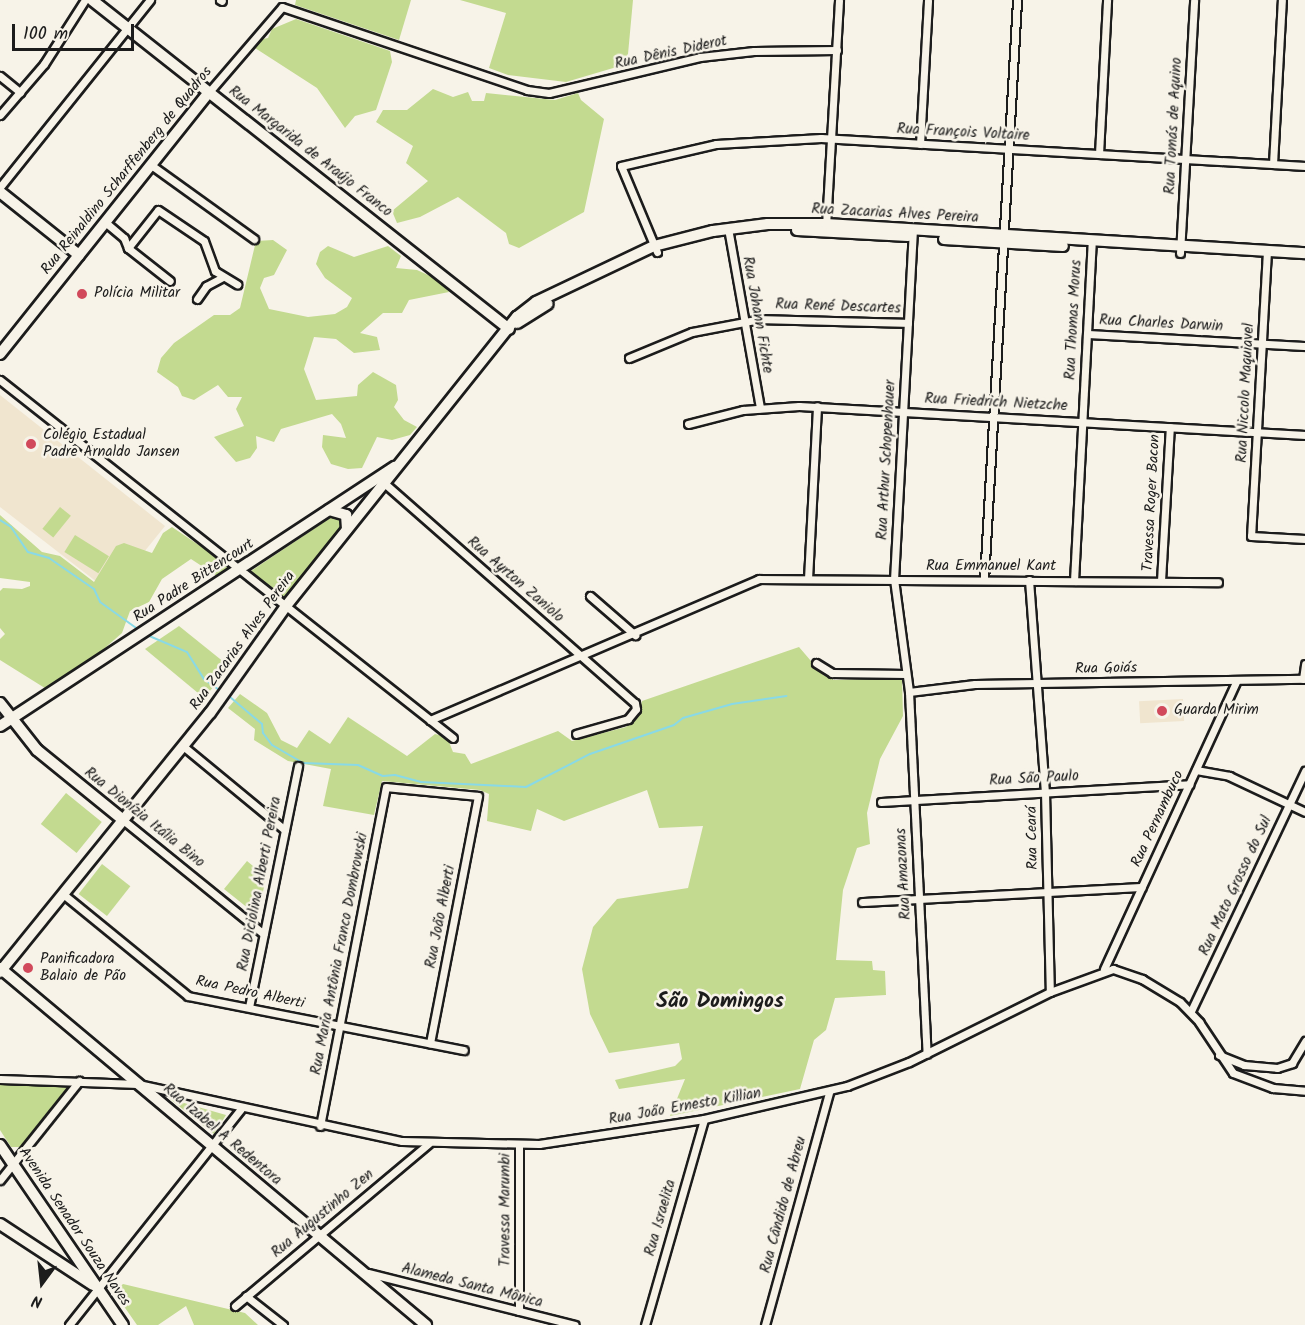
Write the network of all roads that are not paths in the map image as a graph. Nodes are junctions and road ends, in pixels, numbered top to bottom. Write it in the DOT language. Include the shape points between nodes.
graph roads {
  1 [pos="85,0"];
  2 [pos="92,0"];
  3 [pos="150,0"];
  4 [pos="839,0"];
  5 [pos="928,0"];
  6 [pos="1017,0"];
  7 [pos="1107,0"];
  8 [pos="1194,0"];
  9 [pos="1282,0"];
  10 [pos="128,28"];
  11 [pos="837,50"];
  12 [pos="0,76"];
  13 [pos="20,92"];
  14 [pos="209,92"];
  15 [pos="549,93"];
  16 [pos="0,115"];
  17 [pos="831,139"];
  18 [pos="920,144"];
  19 [pos="1009,149"];
  20 [pos="1099,154"];
  21 [pos="1185,159"];
  22 [pos="151,165"];
  23 [pos="1273,165"];
  24 [pos="1305,166"];
  25 [pos="0,187"];
  26 [pos="0,192"];
  27 [pos="105,222"];
  28 [pos="826,228"];
  29 [pos="728,232"];
  30 [pos="913,233"];
  31 [pos="1003,238"];
  32 [pos="254,239"];
  33 [pos="1092,244"];
  34 [pos="128,248"];
  35 [pos="656,249"];
  36 [pos="1180,249"];
  37 [pos="1305,253"];
  38 [pos="1267,254"];
  39 [pos="79,255"];
  40 [pos="1305,260"];
  41 [pos="221,278"];
  42 [pos="170,281"];
  43 [pos="237,284"];
  44 [pos="197,299"];
  45 [pos="744,321"];
  46 [pos="908,324"];
  47 [pos="509,329"];
  48 [pos="1087,334"];
  49 [pos="1262,344"];
  50 [pos="1305,346"];
  51 [pos="0,354"];
  52 [pos="629,358"];
  53 [pos="0,380"];
  54 [pos="817,406"];
  55 [pos="760,408"];
  56 [pos="903,411"];
  57 [pos="993,417"];
  58 [pos="1082,422"];
  59 [pos="688,424"];
  60 [pos="1170,427"];
  61 [pos="1257,432"];
  62 [pos="1305,435"];
  63 [pos="404,460"];
  64 [pos="382,481"];
  65 [pos="346,499"];
  66 [pos="329,510"];
  67 [pos="360,514"];
  68 [pos="346,532"];
  69 [pos="1305,539"];
  70 [pos="239,569"];
  71 [pos="808,579"];
  72 [pos="894,579"];
  73 [pos="984,580"];
  74 [pos="1029,580"];
  75 [pos="1074,581"];
  76 [pos="1161,581"];
  77 [pos="1218,582"];
  78 [pos="590,596"];
  79 [pos="286,606"];
  80 [pos="635,635"];
  81 [pos="583,657"];
  82 [pos="816,663"];
  83 [pos="1305,664"];
  84 [pos="906,674"];
  85 [pos="1304,679"];
  86 [pos="1237,680"];
  87 [pos="1037,684"];
  88 [pos="909,692"];
  89 [pos="0,703"];
  90 [pos="12,718"];
  91 [pos="430,720"];
  92 [pos="0,726"];
  93 [pos="576,734"];
  94 [pos="453,738"];
  95 [pos="183,746"];
  96 [pos="298,766"];
  97 [pos="1196,770"];
  98 [pos="1305,771"];
  99 [pos="1189,784"];
  100 [pos="386,788"];
  101 [pos="1045,792"];
  102 [pos="914,800"];
  103 [pos="880,802"];
  104 [pos="1289,804"];
  105 [pos="1305,812"];
  106 [pos="123,820"];
  107 [pos="285,830"];
  108 [pos="1142,887"];
  109 [pos="1048,892"];
  110 [pos="63,894"];
  111 [pos="919,899"];
  112 [pos="862,902"];
  113 [pos="264,934"];
  114 [pos="1104,969"];
  115 [pos="0,970"];
  116 [pos="1050,992"];
  117 [pos="249,1007"];
  118 [pos="1191,1011"];
  119 [pos="340,1025"];
  120 [pos="1305,1041"];
  121 [pos="430,1043"];
  122 [pos="464,1050"];
  123 [pos="927,1054"];
  124 [pos="1217,1054"];
  125 [pos="0,1079"];
  126 [pos="79,1081"];
  127 [pos="138,1084"];
  128 [pos="1305,1091"];
  129 [pos="829,1092"];
  130 [pos="241,1109"];
  131 [pos="704,1119"];
  132 [pos="320,1125"];
  133 [pos="429,1143"];
  134 [pos="0,1145"];
  135 [pos="519,1145"];
  136 [pos="212,1146"];
  137 [pos="13,1164"];
  138 [pos="0,1180"];
  139 [pos="0,1224"];
  140 [pos="319,1235"];
  141 [pos="363,1272"];
  142 [pos="98,1288"];
  143 [pos="246,1296"];
  144 [pos="235,1306"];
  145 [pos="519,1311"];
  146 [pos="274,1322"];
  147 [pos="69,1325"];
  148 [pos="123,1325"];
  149 [pos="283,1325"];
  150 [pos="426,1325"];
  151 [pos="575,1325"];
  152 [pos="645,1325"];
  153 [pos="765,1325"];
  1 -- 13 [label="street" via="48,59"];
  2 -- 10 [label="main road, Rua Margarida de Araújo Franco"];
  3 -- 10 [label="street"];
  4 -- 11 [label="street"];
  5 -- 18 [label="street"];
  6 -- 19 [label="street"];
  7 -- 20 [label="street"];
  8 -- 21 [label="street, Rua Tomás de Aquino"];
  9 -- 23 [label="street"];
  10 -- 14 [label="main road, Rua Margarida de Araújo Franco"];
  10 -- 25 [label="street"];
  11 -- 15 [label="street, Rua Dênis Diderot" via="754,51 700,57"];
  11 -- 17 [label="street"];
  12 -- 13 [label="street"];
  13 -- 16 [label="street"];
  14 -- 15 [label="street, Rua Reinaldino Scharffenberg de Quadros" via="278,8 526,90"];
  14 -- 22 [label="main road, Rua Reinaldino Scharffenberg de Quadros"];
  14 -- 47 [label="main road, Rua Margarida de Araújo Franco"];
  17 -- 18 [label="street, Rua François Voltaire"];
  17 -- 28 [label="street"];
  17 -- 35 [label="street, Rua François Voltaire" via="716,144 621,166"];
  18 -- 19 [label="street, Rua François Voltaire"];
  19 -- 20 [label="street, Rua François Voltaire"];
  19 -- 31 [label="street"];
  20 -- 21 [label="street, Rua François Voltaire"];
  21 -- 23 [label="street, Rua François Voltaire"];
  21 -- 36 [label="street, Rua Tomás de Aquino"];
  22 -- 27 [label="main road, Rua Reinaldino Scharffenberg de Quadros"];
  22 -- 32 [label="street"];
  23 -- 24 [label="street, Rua François Voltaire"];
  26 -- 39 [label="main road"];
  27 -- 34 [label="street" via="124,238"];
  27 -- 39 [label="main road, Rua Reinaldino Scharffenberg de Quadros"];
  28 -- 29 [label="main road, Rua Zacarias Alves Pereira"];
  28 -- 30 [label="main road, Rua Zacarias Alves Pereira"];
  29 -- 35 [label="main road, Rua Zacarias Alves Pereira"];
  29 -- 45 [label="street, Rua Johann Fichte"];
  30 -- 31 [label="main road, Rua Zacarias Alves Pereira"];
  30 -- 46 [label="street, Rua Arthur Schopenhauer"];
  31 -- 33 [label="main road, Rua Zacarias Alves Pereira"];
  31 -- 57 [label="street"];
  33 -- 36 [label="main road, Rua Zacarias Alves Pereira"];
  33 -- 48 [label="street, Rua Thomas Morus"];
  34 -- 41 [label="street" via="158,210 204,241 210,263"];
  34 -- 42 [label="street"];
  35 -- 47 [label="main road, Rua Zacarias Alves Pereira" via="546,305"];
  36 -- 38 [label="main road, Rua Zacarias Alves Pereira"];
  37 -- 38 [label="main road, Rua Zacarias Alves Pereira"];
  38 -- 40 [label="main road, Rua Zacarias Alves Pereira"];
  38 -- 49 [label="street, Rua Niccolo Maquiavel"];
  39 -- 51 [label="main road, Rua Reinaldino Scharffenberg de Quadros"];
  41 -- 43 [label="street"];
  41 -- 44 [label="street" via="207,286"];
  45 -- 46 [label="street, Rua René Descartes" via="794,317"];
  45 -- 52 [label="street, Rua René Descartes" via="692,332"];
  45 -- 55 [label="street, Rua Johann Fichte"];
  46 -- 56 [label="street, Rua Arthur Schopenhauer"];
  47 -- 63 [label="main road, Rua Zacarias Alves Pereira"];
  48 -- 49 [label="street, Rua Charles Darwin"];
  48 -- 58 [label="street, Rua Thomas Morus"];
  49 -- 50 [label="street, Rua Charles Darwin"];
  49 -- 61 [label="street, Rua Niccolo Maquiavel"];
  53 -- 70 [label="street"];
  54 -- 55 [label="street, Rua Friedrich Nietzche"];
  54 -- 56 [label="street, Rua Friedrich Nietzche"];
  54 -- 71 [label="street"];
  55 -- 59 [label="street, Rua Friedrich Nietzche"];
  56 -- 57 [label="street, Rua Friedrich Nietzche"];
  56 -- 72 [label="street, Rua Arthur Schopenhauer"];
  57 -- 58 [label="street, Rua Friedrich Nietzche"];
  57 -- 73 [label="street"];
  58 -- 60 [label="street, Rua Friedrich Nietzche"];
  58 -- 75 [label="street, Rua Thomas Morus"];
  60 -- 61 [label="street, Rua Friedrich Nietzche"];
  60 -- 76 [label="street, Travessa Roger Bacon"];
  61 -- 62 [label="street, Rua Friedrich Nietzche"];
  61 -- 69 [label="street, Rua Niccolo Maquiavel" via="1251,536"];
  63 -- 64 [label="main road, Rua Padre Bittencourt"];
  64 -- 65 [label="main road, Rua Padre Bittencourt"];
  64 -- 67 [label="main road, Rua Zacarias Alves Pereira"];
  64 -- 81 [label="street, Rua Ayrton Zaniolo"];
  65 -- 66 [label="main road, Rua Padre Bittencourt"];
  65 -- 67 [label="main road" via="349,511"];
  66 -- 68 [label="main road" via="346,515"];
  66 -- 70 [label="main road, Rua Padre Bittencourt"];
  67 -- 68 [label="main road, Rua Zacarias Alves Pereira"];
  68 -- 79 [label="main road, Rua Zacarias Alves Pereira"];
  70 -- 79 [label="street"];
  70 -- 90 [label="main road, Rua Padre Bittencourt"];
  71 -- 72 [label="street, Rua Emmanuel Kant"];
  71 -- 80 [label="street, Rua Emmanuel Kant" via="764,578"];
  72 -- 73 [label="street, Rua Emmanuel Kant"];
  72 -- 84 [label="street, Rua Arthur Schopenhauer"];
  73 -- 74 [label="street, Rua Emmanuel Kant"];
  74 -- 75 [label="street, Rua Emmanuel Kant"];
  74 -- 87 [label="street, Rua Ceará"];
  75 -- 76 [label="street, Rua Emmanuel Kant"];
  76 -- 77 [label="street, Rua Emmanuel Kant"];
  78 -- 80 [label="street"];
  79 -- 91 [label="street"];
  79 -- 95 [label="main road, Rua Zacarias Alves Pereira"];
  80 -- 81 [label="street"];
  81 -- 91 [label="street"];
  81 -- 93 [label="street, Rua Ayrton Zaniolo" via="635,703 636,709 628,719"];
  82 -- 84 [label="street" via="832,672"];
  83 -- 85 [label="street"];
  84 -- 88 [label="street, Rua Arthur Schopenhauer"];
  85 -- 86 [label="street, Rua Goiás"];
  86 -- 87 [label="street, Rua Goiás"];
  86 -- 97 [label="street, Rua Pernambuco"];
  87 -- 88 [label="street, Rua Goiás" via="975,684"];
  87 -- 101 [label="street, Rua Ceará"];
  88 -- 102 [label="street, Rua Amazonas"];
  89 -- 90 [label="main road, Rua Dionízia Itália Bino"];
  90 -- 92 [label="main road, Rua Padre Bittencourt"];
  90 -- 106 [label="main road, Rua Dionízia Itália Bino" via="46,759"];
  91 -- 94 [label="street"];
  95 -- 106 [label="main road, Rua Zacarias Alves Pereira"];
  95 -- 107 [label="street"];
  96 -- 107 [label="street, Rua Diciolina Alberti Pereira"];
  97 -- 99 [label="street, Rua Pernambuco"];
  97 -- 104 [label="street" via="1220,772"];
  98 -- 104 [label="street, Rua Mato Grosso do Sul"];
  99 -- 101 [label="street, Rua São Paulo"];
  99 -- 108 [label="street, Rua Pernambuco"];
  100 -- 119 [label="street, Rua Maria Antônia Franco Dombrowski"];
  100 -- 121 [label="street, Rua João Alberti" via="478,796"];
  101 -- 102 [label="street, Rua São Paulo"];
  101 -- 109 [label="street, Rua Ceará"];
  102 -- 103 [label="street, Rua São Paulo"];
  102 -- 111 [label="street, Rua Amazonas"];
  104 -- 105 [label="street"];
  104 -- 118 [label="street, Rua Mato Grosso do Sul"];
  106 -- 110 [label="main road, Rua Zacarias Alves Pereira"];
  106 -- 113 [label="street, Rua Dionízia Itália Bino"];
  107 -- 113 [label="street, Rua Diciolina Alberti Pereira"];
  108 -- 109 [label="street"];
  108 -- 114 [label="street, Rua Pernambuco"];
  109 -- 111 [label="street"];
  109 -- 116 [label="street, Rua Ceará"];
  110 -- 115 [label="main road, Rua Zacarias Alves Pereira"];
  110 -- 117 [label="street, Rua Pedro Alberti" via="188,996"];
  111 -- 112 [label="street"];
  111 -- 123 [label="street, Rua Amazonas"];
  113 -- 117 [label="street, Rua Diciolina Alberti Pereira"];
  114 -- 116 [label="street, Rua João Ernesto Killian"];
  114 -- 118 [label="street" via="1142,979"];
  115 -- 127 [label="main road, Rua Izabel A Redentora"];
  116 -- 123 [label="street, Rua João Ernesto Killian"];
  117 -- 119 [label="street, Rua Pedro Alberti"];
  118 -- 124 [label="street"];
  119 -- 121 [label="street, Rua Pedro Alberti"];
  119 -- 132 [label="street, Rua Maria Antônia Franco Dombrowski"];
  120 -- 124 [label="street" via="1292,1063 1277,1068 1244,1065"];
  121 -- 122 [label="street, Rua Pedro Alberti"];
  123 -- 129 [label="street, Rua João Ernesto Killian"];
  124 -- 128 [label="street" via="1241,1078 1273,1088"];
  125 -- 126 [label="street, Rua João Ernesto Killian"];
  126 -- 127 [label="street, Rua João Ernesto Killian"];
  126 -- 137 [label="street"];
  127 -- 130 [label="street, Rua João Ernesto Killian"];
  127 -- 136 [label="main road, Rua Izabel A Redentora"];
  129 -- 131 [label="street, Rua João Ernesto Killian"];
  129 -- 153 [label="street, Rua Cândido de Abreu"];
  130 -- 132 [label="street, Rua João Ernesto Killian"];
  130 -- 136 [label="street"];
  131 -- 135 [label="street, Rua João Ernesto Killian"];
  131 -- 152 [label="street, Rua Israelita"];
  132 -- 133 [label="street, Rua João Ernesto Killian"];
  133 -- 135 [label="street, Rua João Ernesto Killian"];
  133 -- 140 [label="street, Rua Augustinho Zen"];
  134 -- 137 [label="main road, Avenida Senador Souza Naves"];
  135 -- 145 [label="street, Travessa Marumbi"];
  136 -- 140 [label="main road, Rua Izabel A Redentora"];
  136 -- 142 [label="street"];
  137 -- 138 [label="street"];
  137 -- 142 [label="main road, Avenida Senador Souza Naves"];
  139 -- 142 [label="main road"];
  140 -- 141 [label="main road, Rua Izabel A Redentora"];
  140 -- 143 [label="street, Rua Augustinho Zen"];
  141 -- 145 [label="street, Alameda Santa Mônica"];
  141 -- 150 [label="main road, Rua Izabel A Redentora"];
  142 -- 147 [label="street"];
  142 -- 148 [label="main road, Avenida Senador Souza Naves"];
  143 -- 144 [label="street, Rua Augustinho Zen"];
  143 -- 146 [label="street"];
  145 -- 151 [label="street, Alameda Santa Mônica"];
  146 -- 149 [label="street"];
}
